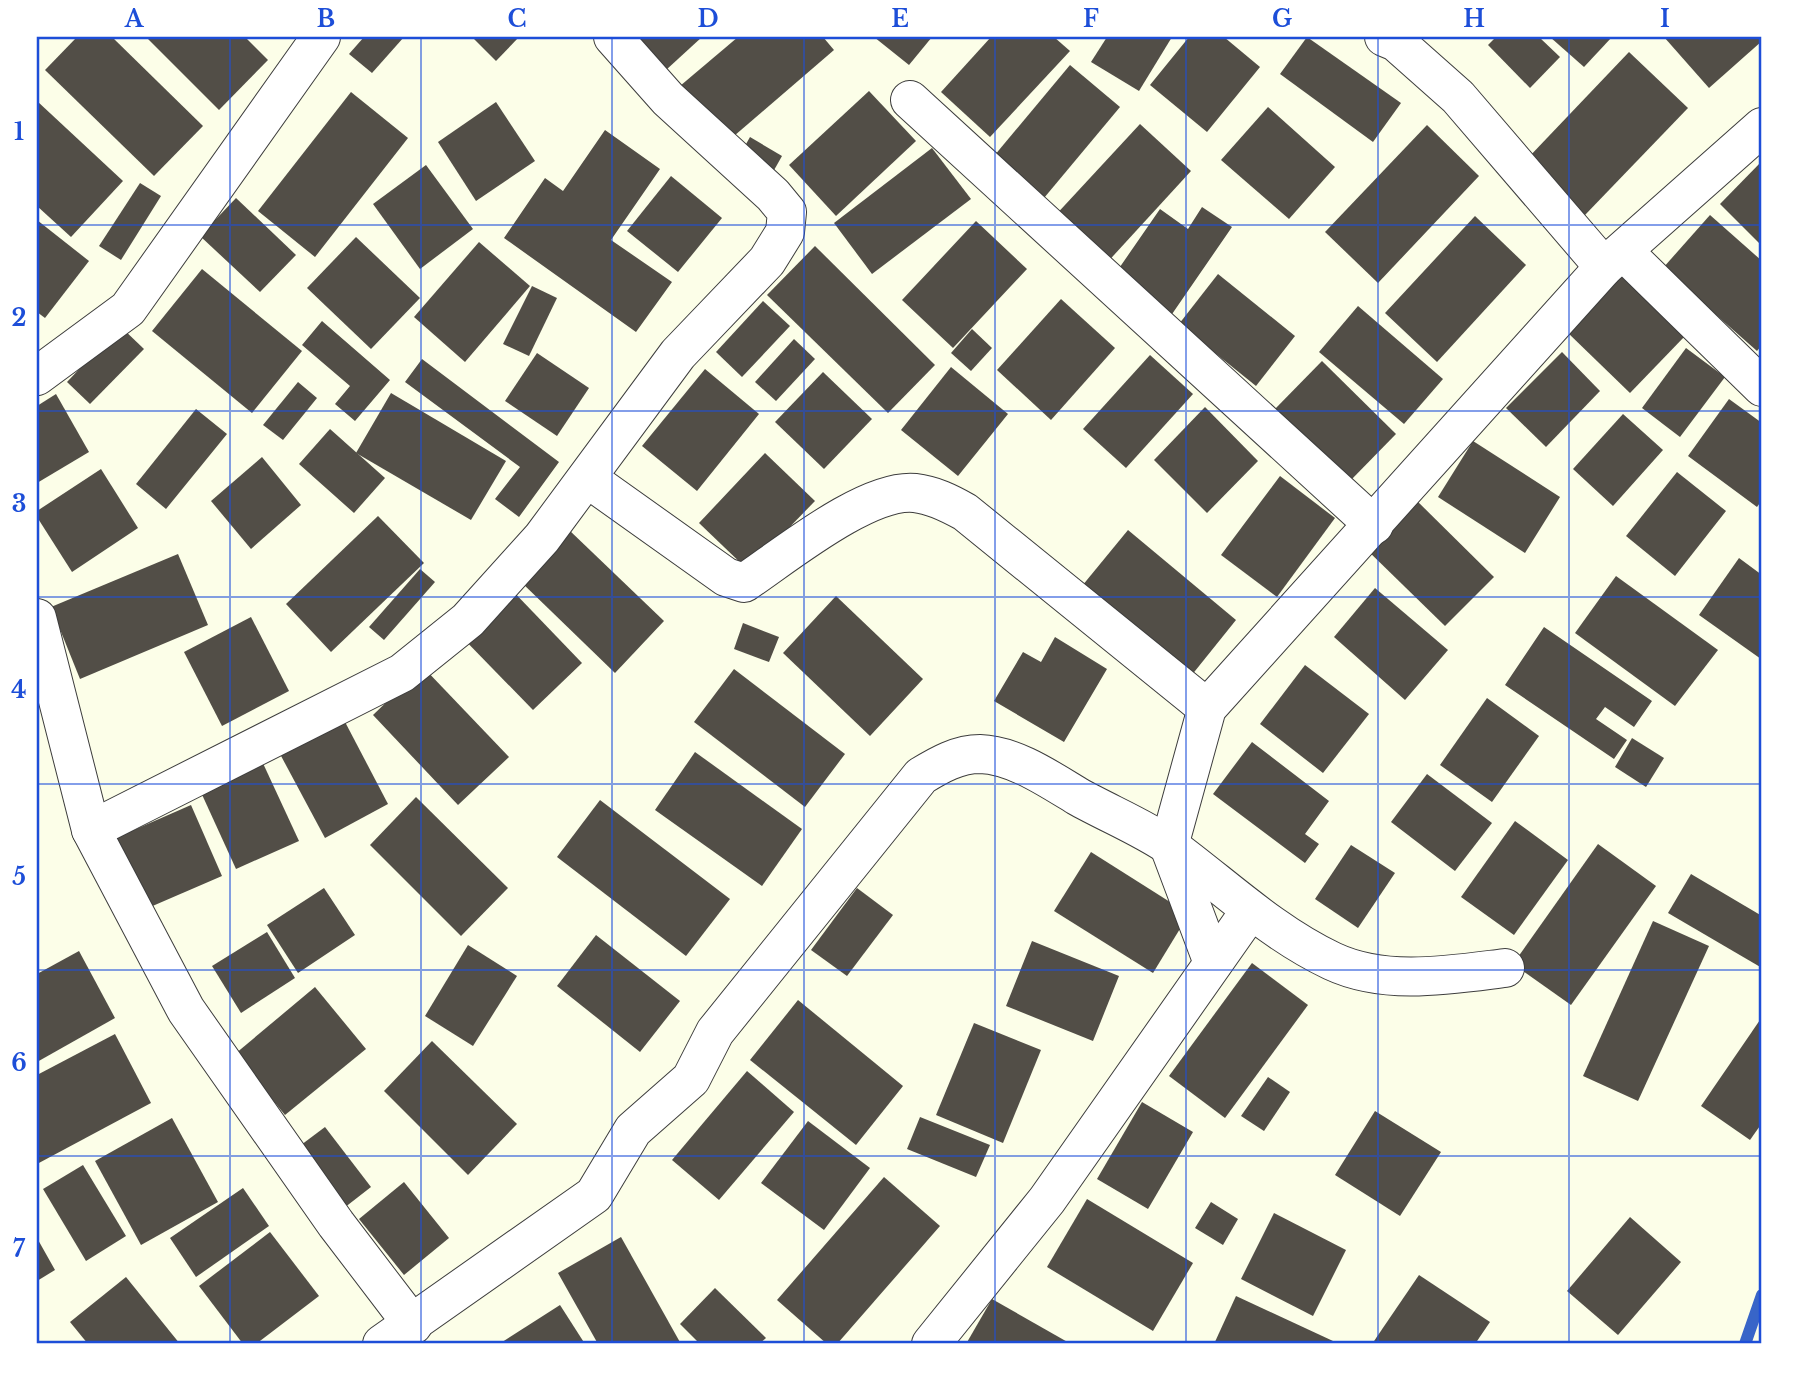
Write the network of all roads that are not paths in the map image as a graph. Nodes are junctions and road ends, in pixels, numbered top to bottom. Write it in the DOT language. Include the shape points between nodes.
graph roads {
  1 [pos="321,37"];
  2 [pos="613,37"];
  3 [pos="1384,37"];
  4 [pos="910,100"];
  5 [pos="1762,127"];
  6 [pos="1613,259"];
  7 [pos="37,376"];
  8 [pos="1762,387"];
  9 [pos="587,478"];
  10 [pos="1374,525"];
  11 [pos="37,618"];
  12 [pos="1207,708"];
  13 [pos="91,830"];
  14 [pos="1169,846"];
  15 [pos="1250,911"];
  16 [pos="1213,963"];
  17 [pos="1505,968"];
  18 [pos="397,1334"];
  19 [pos="931,1344"];
  1 -- 7 [label="street" via="128,309"];
  2 -- 9 [label="street" via="668,99 773,195 787,212 788,222 767,261 678,354"];
  3 -- 6 [label="street" via="1396,42 1458,97"];
  4 -- 10 [label="street"];
  5 -- 6 [label="street"];
  6 -- 8 [label="street"];
  6 -- 10 [label="street"];
  9 -- 12 [label="street" via="726,577 744,583 875,499 900,493 939,498 965,512"];
  9 -- 13 [label="street" via="542,538 468,620 402,673"];
  10 -- 12 [label="street"];
  11 -- 13 [label="street"];
  12 -- 14 [label="street"];
  13 -- 18 [label="street" via="186,1010 336,1224"];
  14 -- 15 [label="street"];
  14 -- 16 [label="street"];
  14 -- 18 [label="street" via="1037,772 993,757 963,756 921,776 715,1032 691,1079 633,1130 594,1195"];
  15 -- 16 [label="street"];
  15 -- 17 [label="street" via="1333,961 1367,971 1428,978"];
  16 -- 19 [label="street" via="1047,1200"];
}
